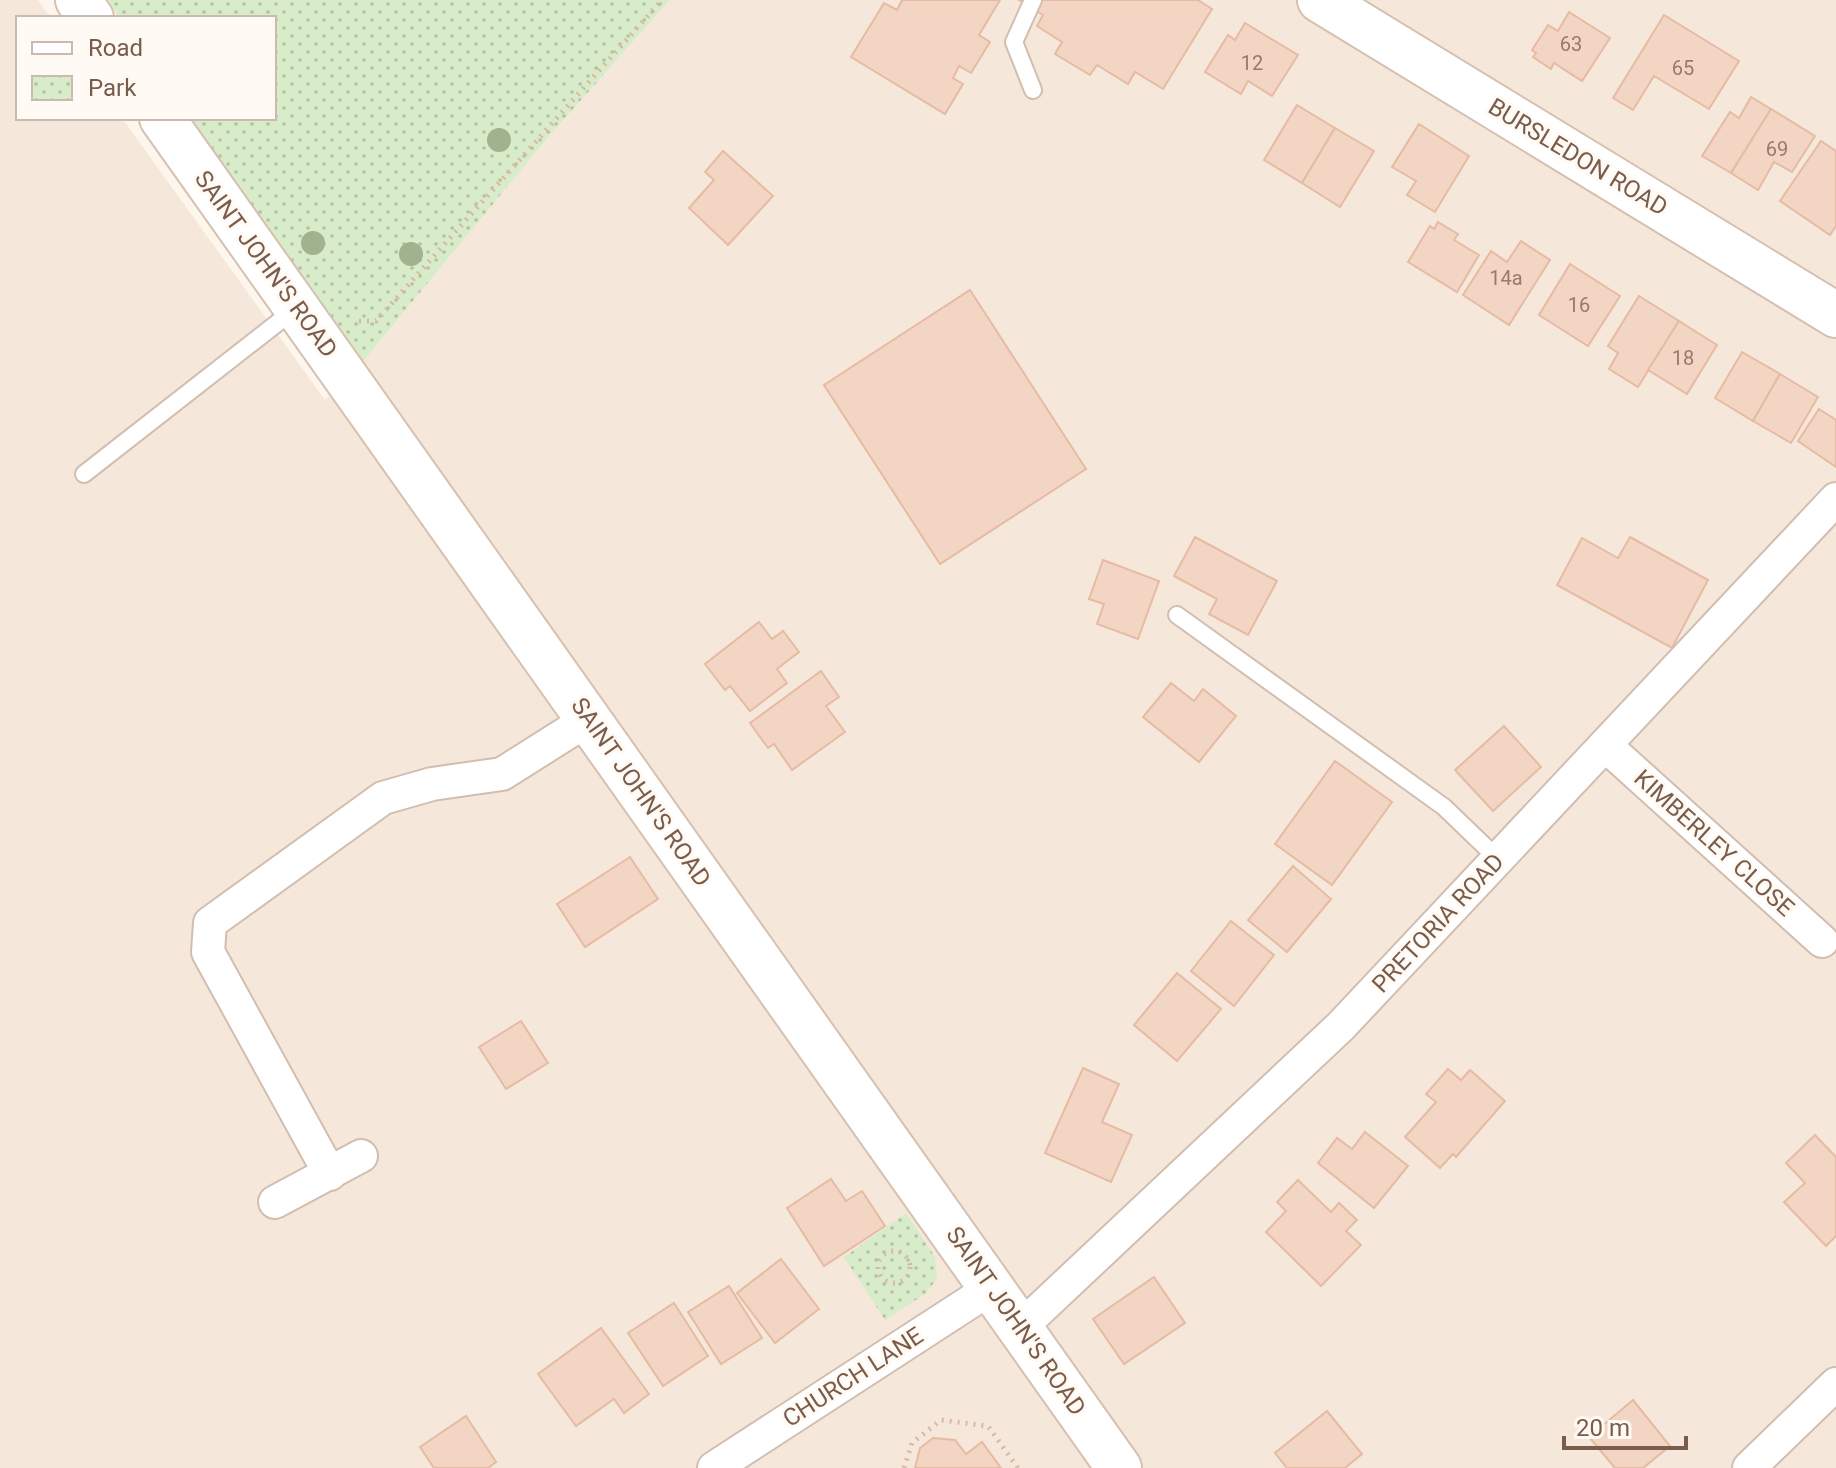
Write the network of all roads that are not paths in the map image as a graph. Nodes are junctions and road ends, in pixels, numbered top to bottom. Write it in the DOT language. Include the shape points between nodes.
graph roads {
  1 [pos="1033,0"];
  2 [pos="1320,0"];
  3 [pos="1033,90"];
  4 [pos="163,120"];
  5 [pos="1836,315"];
  6 [pos="305,318"];
  7 [pos="84,474"];
  8 [pos="1836,499"];
  9 [pos="1177,615"];
  10 [pos="589,719"];
  11 [pos="1605,745"];
  12 [pos="1498,859"];
  13 [pos="1822,941"];
  14 [pos="361,1156"];
  15 [pos="330,1174"];
  16 [pos="275,1202"];
  17 [pos="993,1287"];
  18 [pos="1021,1327"];
  19 [pos="1836,1384"];
  20 [pos="714,1468"];
  21 [pos="1119,1468"];
  22 [pos="1749,1468"];
  1 -- 3 [label="lane" via="1014,42"];
  2 -- 5 [label="main road, BURSLEDON ROAD"];
  4 -- 6 [label="main road, SAINT JOHN'S ROAD"];
  6 -- 7 [label="lane"];
  6 -- 10 [label="main road, SAINT JOHN'S ROAD"];
  8 -- 11 [label="street, PRETORIA ROAD"];
  9 -- 12 [label="lane" via="1444,807"];
  10 -- 15 [label="street" via="502,774 432,784 383,798 210,923 208,952"];
  10 -- 17 [label="main road, SAINT JOHN'S ROAD"];
  11 -- 12 [label="street, PRETORIA ROAD"];
  11 -- 13 [label="street, KIMBERLEY CLOSE"];
  12 -- 18 [label="street, PRETORIA ROAD" via="1341,1026"];
  14 -- 15 [label="street"];
  15 -- 16 [label="street"];
  17 -- 18 [label="main road, SAINT JOHN'S ROAD"];
  17 -- 20 [label="street, CHURCH LANE"];
  18 -- 21 [label="main road, SAINT JOHN'S ROAD"];
  19 -- 22 [label="street"];
}
